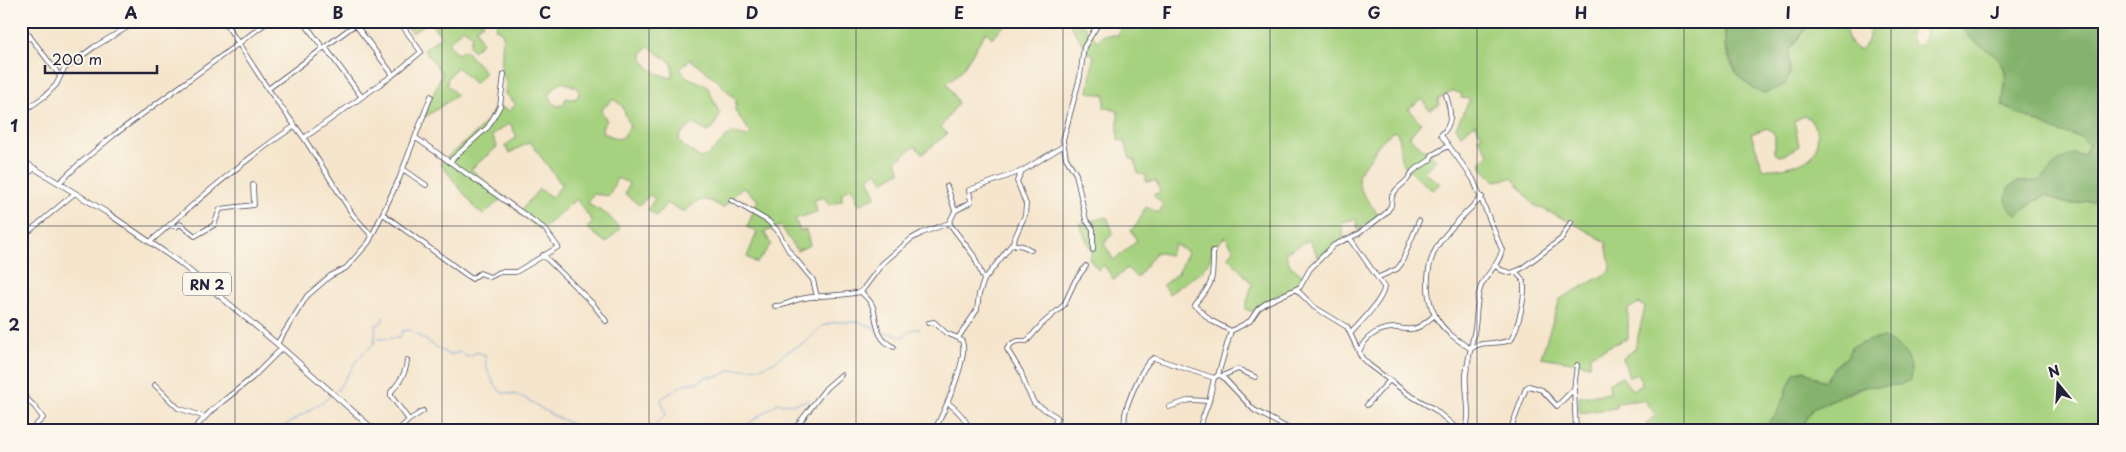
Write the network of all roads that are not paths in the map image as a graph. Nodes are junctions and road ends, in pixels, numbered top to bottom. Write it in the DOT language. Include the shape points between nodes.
graph roads {
  1 [pos="138,21"];
  2 [pos="224,21"];
  3 [pos="269,21"];
  4 [pos="303,21"];
  5 [pos="360,21"];
  6 [pos="399,21"];
  7 [pos="1100,21"];
  8 [pos="355,24"];
  9 [pos="21,25"];
  10 [pos="30,36"];
  11 [pos="21,42"];
  12 [pos="238,43"];
  13 [pos="324,47"];
  14 [pos="504,74"];
  15 [pos="393,75"];
  16 [pos="60,76"];
  17 [pos="268,89"];
  18 [pos="1446,95"];
  19 [pos="361,96"];
  20 [pos="431,96"];
  21 [pos="21,113"];
  22 [pos="295,126"];
  23 [pos="304,138"];
  24 [pos="416,138"];
  25 [pos="1063,146"];
  26 [pos="1448,146"];
  27 [pos="21,160"];
  28 [pos="449,162"];
  29 [pos="34,169"];
  30 [pos="403,170"];
  31 [pos="1022,171"];
  32 [pos="21,178"];
  33 [pos="59,184"];
  34 [pos="253,185"];
  35 [pos="426,185"];
  36 [pos="947,186"];
  37 [pos="75,193"];
  38 [pos="1482,197"];
  39 [pos="731,200"];
  40 [pos="956,211"];
  41 [pos="383,214"];
  42 [pos="1419,221"];
  43 [pos="1572,222"];
  44 [pos="949,223"];
  45 [pos="170,225"];
  46 [pos="372,235"];
  47 [pos="21,238"];
  48 [pos="1350,238"];
  49 [pos="151,241"];
  50 [pos="1012,244"];
  51 [pos="1031,250"];
  52 [pos="1093,250"];
  53 [pos="1213,251"];
  54 [pos="543,255"];
  55 [pos="1086,266"];
  56 [pos="1496,266"];
  57 [pos="1516,272"];
  58 [pos="1379,277"];
  59 [pos="984,280"];
  60 [pos="1296,289"];
  61 [pos="860,292"];
  62 [pos="817,297"];
  63 [pos="775,306"];
  64 [pos="1435,315"];
  65 [pos="606,321"];
  66 [pos="928,323"];
  67 [pos="1231,331"];
  68 [pos="1351,333"];
  69 [pos="958,338"];
  70 [pos="277,344"];
  71 [pos="894,347"];
  72 [pos="282,348"];
  73 [pos="1471,349"];
  74 [pos="1359,352"];
  75 [pos="407,360"];
  76 [pos="1577,365"];
  77 [pos="841,375"];
  78 [pos="1220,376"];
  79 [pos="1255,377"];
  80 [pos="1214,378"];
  81 [pos="1389,381"];
  82 [pos="155,385"];
  83 [pos="1574,389"];
  84 [pos="21,393"];
  85 [pos="1209,401"];
  86 [pos="948,403"];
  87 [pos="1367,405"];
  88 [pos="1169,407"];
  89 [pos="423,411"];
  90 [pos="205,417"];
  91 [pos="409,420"];
  92 [pos="194,430"];
  93 [pos="30,431"];
  94 [pos="375,431"];
  95 [pos="397,431"];
  96 [pos="793,431"];
  97 [pos="934,431"];
  98 [pos="970,431"];
  99 [pos="1057,431"];
  100 [pos="1125,431"];
  101 [pos="1198,431"];
  102 [pos="1293,431"];
  103 [pos="1460,431"];
  104 [pos="1464,431"];
  105 [pos="1510,431"];
  106 [pos="1576,431"];
  1 -- 16 [label="street" via="74,61"];
  2 -- 12 [label="street"];
  3 -- 12 [label="street"];
  4 -- 13 [label="street"];
  5 -- 8 [label="street"];
  6 -- 15 [label="street" via="421,52"];
  7 -- 25 [label="street" via="1083,51"];
  8 -- 13 [label="street"];
  8 -- 15 [label="street"];
  9 -- 10 [label="street"];
  10 -- 11 [label="street"];
  10 -- 16 [label="street"];
  12 -- 17 [label="street"];
  12 -- 33 [label="street" via="114,136"];
  13 -- 17 [label="street"];
  13 -- 19 [label="street"];
  14 -- 28 [label="street" via="500,106 488,126"];
  15 -- 19 [label="street"];
  16 -- 21 [label="street" via="45,96"];
  17 -- 22 [label="street"];
  18 -- 26 [label="street" via="1451,120 1449,128 1441,135"];
  19 -- 23 [label="street"];
  20 -- 24 [label="street"];
  22 -- 23 [label="street"];
  22 -- 45 [label="street" via="258,150"];
  23 -- 46 [label="street" via="353,215"];
  24 -- 28 [label="street"];
  24 -- 30 [label="street"];
  25 -- 31 [label="street"];
  25 -- 52 [label="street" via="1068,163 1076,174 1086,220 1093,229"];
  26 -- 38 [label="street"];
  26 -- 48 [label="street" via="1413,171 1392,196 1391,206 1385,214"];
  27 -- 29 [label="main road, RN 2"];
  28 -- 54 [label="street" via="545,229 558,247"];
  29 -- 32 [label="street"];
  29 -- 33 [label="main road, RN 2"];
  30 -- 35 [label="street"];
  30 -- 41 [label="street"];
  31 -- 40 [label="street" via="969,190 971,202"];
  31 -- 50 [label="street" via="1017,183 1026,207 1025,215"];
  33 -- 37 [label="main road, RN 2"];
  34 -- 45 [label="street" via="254,205 220,210 214,225 196,236 180,224 176,227"];
  36 -- 40 [label="street"];
  37 -- 47 [label="street"];
  37 -- 49 [label="main road, RN 2"];
  38 -- 56 [label="street" via="1502,248"];
  38 -- 64 [label="street" via="1441,241 1432,258 1428,272 1429,292"];
  39 -- 62 [label="street" via="768,221 777,230 813,280"];
  40 -- 44 [label="street"];
  41 -- 46 [label="street"];
  41 -- 54 [label="street" via="472,279 480,273 490,277 500,272 516,272"];
  42 -- 58 [label="street" via="1401,264"];
  43 -- 57 [label="street" via="1560,239"];
  44 -- 59 [label="street" via="974,256"];
  44 -- 61 [label="street" via="911,239 882,264"];
  45 -- 49 [label="street"];
  46 -- 70 [label="street" via="356,258 307,296"];
  48 -- 58 [label="street" via="1366,264"];
  48 -- 60 [label="street" via="1334,245 1318,260"];
  49 -- 70 [label="main road, RN 2"];
  50 -- 51 [label="street"];
  50 -- 59 [label="street"];
  53 -- 67 [label="street" via="1214,272 1210,287 1195,305 1210,320"];
  54 -- 65 [label="street"];
  55 -- 99 [label="street" via="1064,304 1027,341 1010,344 1007,349 1034,403 1057,418 1054,425"];
  56 -- 57 [label="street" via="1506,272"];
  56 -- 73 [label="street" via="1478,295"];
  57 -- 73 [label="street" via="1523,280 1523,297 1516,329 1510,340 1482,342"];
  58 -- 68 [label="street" via="1384,291"];
  59 -- 69 [label="street" via="977,310"];
  60 -- 67 [label="street" via="1266,303 1250,321"];
  60 -- 68 [label="street" via="1314,306 1341,321"];
  61 -- 62 [label="street"];
  61 -- 71 [label="street" via="873,307 882,340"];
  62 -- 63 [label="street"];
  64 -- 73 [label="street" via="1444,328"];
  64 -- 74 [label="street" via="1411,330 1392,328 1372,335"];
  66 -- 69 [label="street" via="934,322"];
  67 -- 78 [label="street"];
  68 -- 74 [label="street"];
  69 -- 86 [label="street" via="962,341 964,353"];
  70 -- 72 [label="main road, RN 2"];
  72 -- 90 [label="street"];
  72 -- 94 [label="main road, RN 2"];
  73 -- 104 [label="street" via="1466,375 1468,425"];
  74 -- 81 [label="street"];
  75 -- 91 [label="street" via="404,374 391,396"];
  76 -- 83 [label="street"];
  77 -- 96 [label="street" via="826,388"];
  78 -- 79 [label="street" via="1238,369"];
  78 -- 80 [label="street"];
  78 -- 102 [label="street" via="1254,410"];
  80 -- 85 [label="street"];
  80 -- 100 [label="street" via="1150,359 1128,406"];
  81 -- 87 [label="street"];
  81 -- 103 [label="street" via="1434,409"];
  82 -- 90 [label="street" via="178,408"];
  83 -- 105 [label="street" via="1557,406 1542,390 1529,386"];
  83 -- 106 [label="street"];
  84 -- 93 [label="street" via="43,418"];
  85 -- 88 [label="street" via="1190,400"];
  85 -- 101 [label="street"];
  86 -- 97 [label="street"];
  86 -- 98 [label="street" via="967,423"];
  89 -- 91 [label="street"];
  90 -- 92 [label="street"];
  91 -- 95 [label="street"];
}
